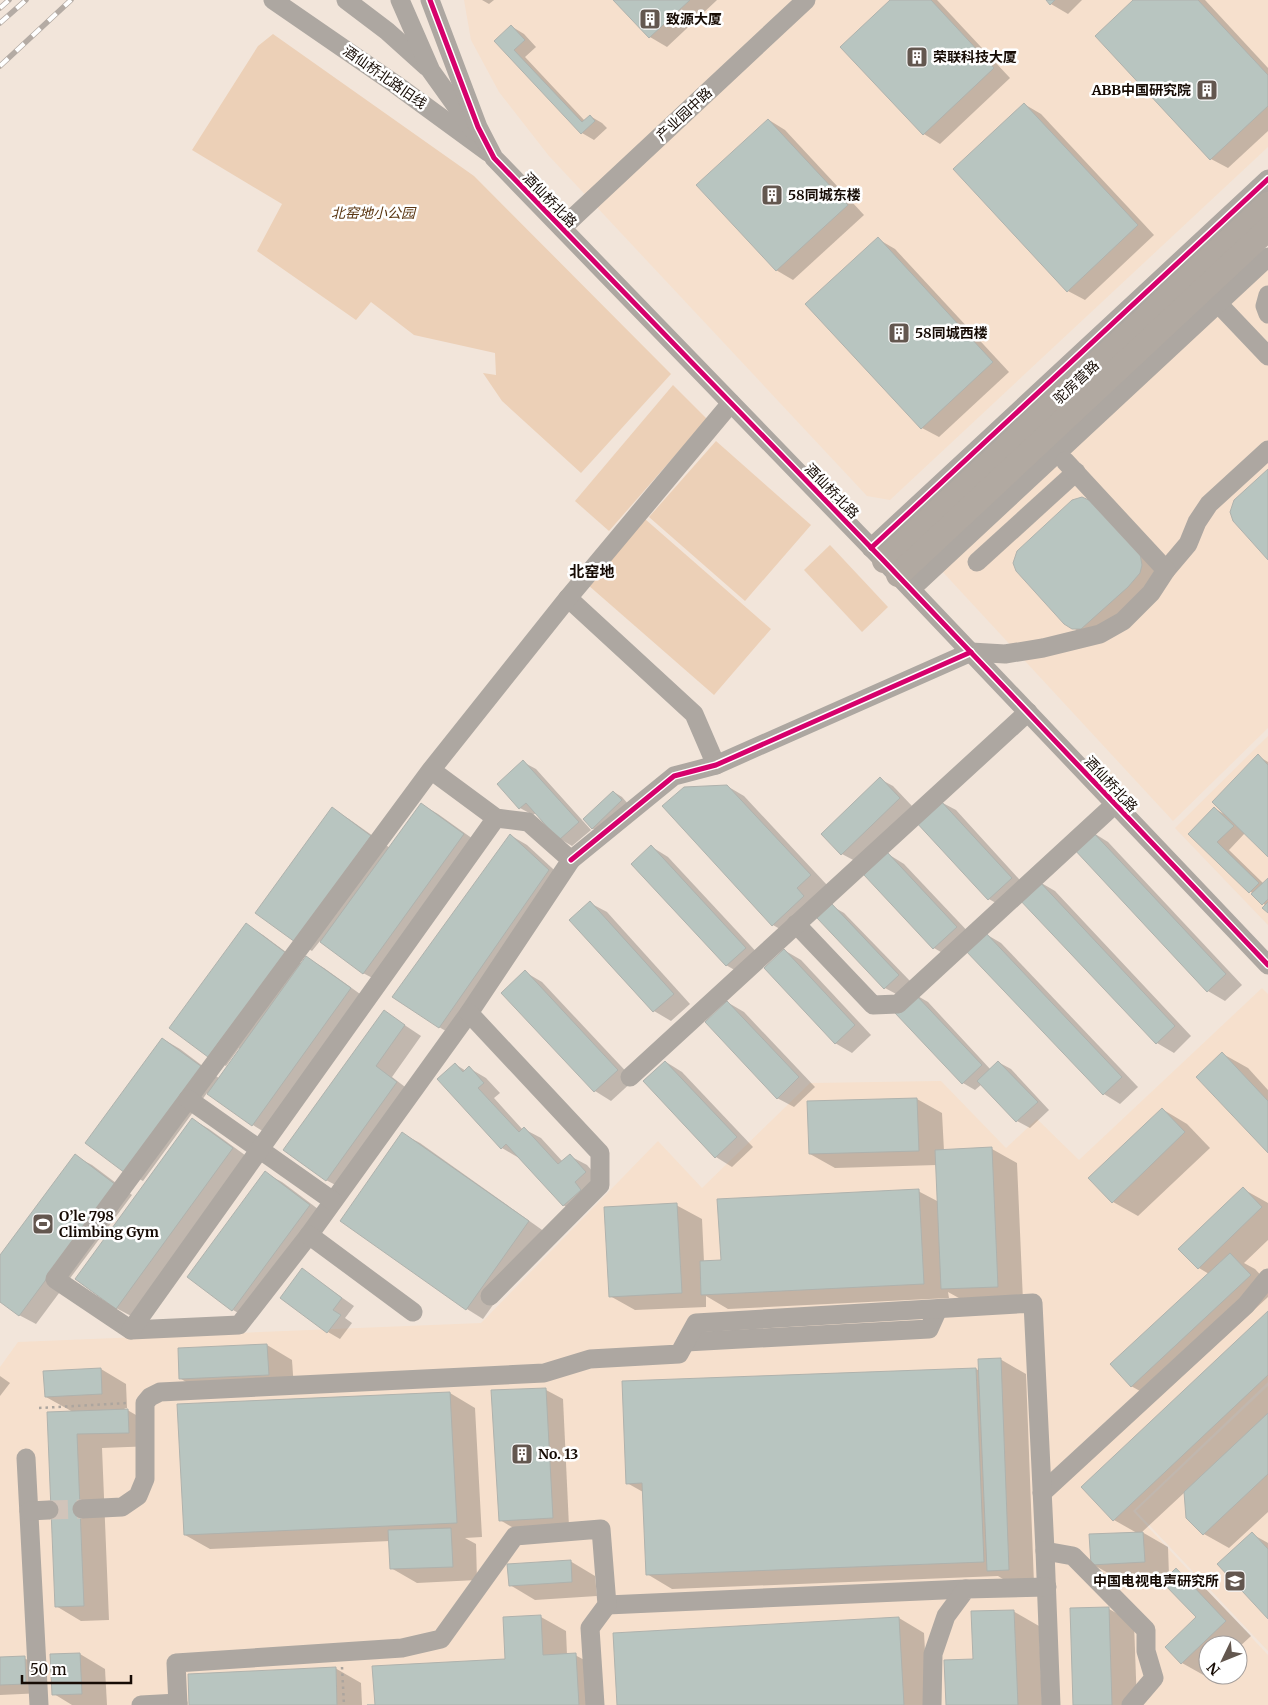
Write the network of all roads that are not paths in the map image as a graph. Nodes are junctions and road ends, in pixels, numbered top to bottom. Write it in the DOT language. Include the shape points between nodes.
graph roads {
  1 [pos="273,0"];
  2 [pos="346,0"];
  3 [pos="400,0"];
  4 [pos="430,0"];
  5 [pos="806,0"];
  6 [pos="432,71"];
  7 [pos="494,158"];
  8 [pos="1268,179"];
  9 [pos="1268,204"];
  10 [pos="562,228"];
  11 [pos="1268,229"];
  12 [pos="1268,257"];
  13 [pos="1268,295"];
  14 [pos="1211,296"];
  15 [pos="1268,314"];
  16 [pos="1268,356"];
  17 [pos="731,402"];
  18 [pos="1268,450"];
  19 [pos="977,562"];
  20 [pos="891,568"];
  21 [pos="1166,570"];
  22 [pos="568,598"];
  23 [pos="971,652"];
  24 [pos="1028,712"];
  25 [pos="716,765"];
  26 [pos="431,770"];
  27 [pos="1114,805"];
  28 [pos="496,818"];
  29 [pos="572,860"];
  30 [pos="796,924"];
  31 [pos="1268,965"];
  32 [pos="469,1013"];
  33 [pos="630,1077"];
  34 [pos="188,1099"];
  35 [pos="261,1149"];
  36 [pos="333,1201"];
  37 [pos="309,1234"];
  38 [pos="1268,1278"];
  39 [pos="490,1296"];
  40 [pos="413,1312"];
  41 [pos="131,1330"];
  42 [pos="26,1458"];
  43 [pos="1042,1493"];
  44 [pos="82,1509"];
  45 [pos="49,1510"];
  46 [pos="29,1511"];
  47 [pos="1045,1552"];
  48 [pos="1047,1587"];
  49 [pos="966,1589"];
  50 [pos="607,1605"];
  51 [pos="178,1704"];
  52 [pos="38,1705"];
  53 [pos="141,1705"];
  54 [pos="595,1705"];
  55 [pos="932,1705"];
  56 [pos="1050,1705"];
  57 [pos="1131,1705"];
  1 -- 7 [label="street, 酒仙桥北路旧线" via="408,93"];
  2 -- 6 [label="street"];
  3 -- 6 [label="street"];
  4 -- 7 [label="street, 酒仙桥北路" via="478,127"];
  5 -- 10 [label="street, 产业园中路"];
  6 -- 7 [label="street"];
  7 -- 10 [label="street, 酒仙桥北路"];
  8 -- 20 [label="street"];
  9 -- 20 [label="main road, 驼房营路"];
  10 -- 17 [label="street, 酒仙桥北路"];
  11 -- 14 [label="main road, 驼房营路"];
  12 -- 14 [label="street"];
  13 -- 15 [label="street" via="1265,306"];
  14 -- 16 [label="street"];
  14 -- 20 [label="main road, 驼房营路"];
  17 -- 20 [label="street, 酒仙桥北路"];
  17 -- 22 [label="street"];
  18 -- 21 [label="street" via="1209,504 1188,544"];
  19 -- 21 [label="street" via="1070,466"];
  20 -- 23 [label="street, 酒仙桥北路"];
  21 -- 23 [label="street" via="1151,593 1124,621 1100,634 1004,654"];
  22 -- 25 [label="street" via="694,714"];
  22 -- 26 [label="street"];
  23 -- 24 [label="street, 酒仙桥北路"];
  23 -- 25 [label="street"];
  24 -- 27 [label="street, 酒仙桥北路"];
  24 -- 30 [label="street"];
  25 -- 29 [label="street" via="674,776"];
  26 -- 28 [label="street"];
  26 -- 34 [label="street"];
  27 -- 30 [label="street" via="898,1004 873,1005"];
  27 -- 31 [label="street, 酒仙桥北路"];
  28 -- 29 [label="street" via="528,822"];
  28 -- 35 [label="street"];
  29 -- 32 [label="street"];
  30 -- 33 [label="street"];
  32 -- 36 [label="street"];
  32 -- 39 [label="street" via="600,1153 600,1185"];
  34 -- 35 [label="street"];
  34 -- 41 [label="street" via="55,1279"];
  35 -- 36 [label="street"];
  35 -- 41 [label="street"];
  36 -- 37 [label="street"];
  37 -- 40 [label="street"];
  37 -- 41 [label="street" via="239,1325"];
  38 -- 43 [label="street" via="1246,1305"];
  42 -- 46 [label="street"];
  43 -- 44 [label="street" via="1033,1303 696,1324 679,1354 590,1359 544,1373 160,1392 145,1403 145,1479 138,1496 122,1507"];
  43 -- 47 [label="street"];
  45 -- 46 [label="street"];
  46 -- 52 [label="street"];
  47 -- 48 [label="street"];
  47 -- 57 [label="street" via="1073,1556 1146,1630 1146,1651 1154,1678"];
  48 -- 49 [label="street"];
  48 -- 56 [label="street"];
  49 -- 50 [label="street"];
  49 -- 55 [label="street" via="946,1616 933,1654"];
  50 -- 51 [label="street" via="601,1529 515,1536 441,1639 402,1648 176,1663"];
  50 -- 54 [label="street" via="590,1628"];
  51 -- 53 [label="street"];
}
